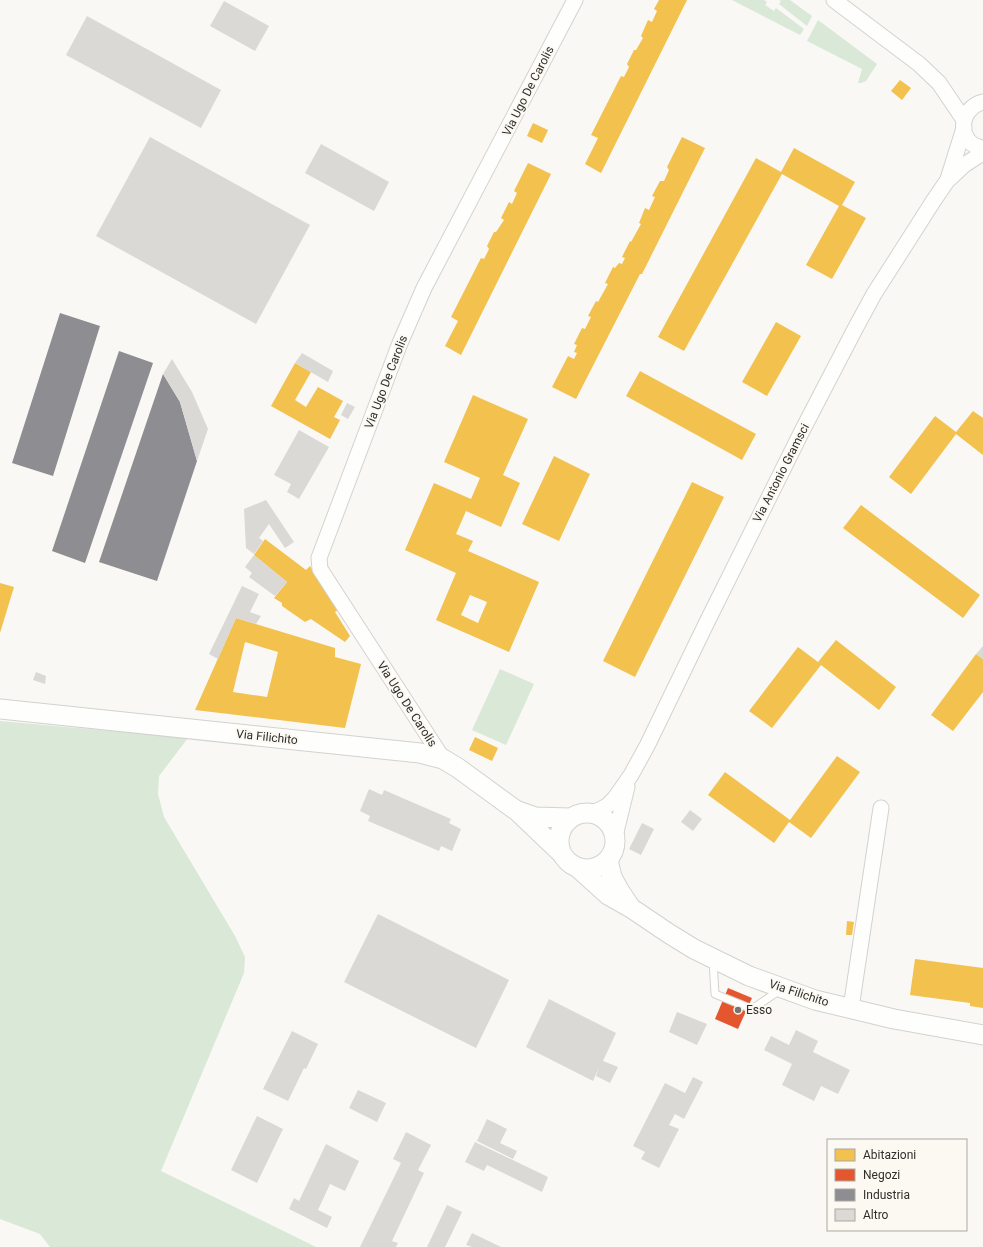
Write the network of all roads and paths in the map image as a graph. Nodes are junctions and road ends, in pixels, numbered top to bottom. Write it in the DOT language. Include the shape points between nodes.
graph roads {
  1 [pos="575,0"];
  2 [pos="834,0"];
  3 [pos="944,90"];
  4 [pos="980,102"];
  5 [pos="964,124"];
  6 [pos="983,148"];
  7 [pos="983,152"];
  8 [pos="947,181"];
  9 [pos="0,709"];
  10 [pos="442,759"];
  11 [pos="631,775"];
  12 [pos="881,808"];
  13 [pos="517,811"];
  14 [pos="594,813"];
  15 [pos="570,818"];
  16 [pos="615,836"];
  17 [pos="561,853"];
  18 [pos="608,860"];
  19 [pos="578,868"];
  20 [pos="631,908"];
  21 [pos="712,958"];
  22 [pos="782,988"];
  23 [pos="851,1008"];
  24 [pos="983,1035"];
  1 -- 10 [label="street, Via Ugo De Carolis" via="424,288 400,343 319,558 320,569"];
  2 -- 3 [label="street" via="919,64"];
  3 -- 4 [label="street"];
  3 -- 5 [label="street"];
  4 -- 5 [label="street, Via Antonio Gramsci" via="966,114"];
  5 -- 6 [label="street" via="966,138"];
  5 -- 8 [label="street, Via Antonio Gramsci"];
  7 -- 8 [label="street, Via Antonio Gramsci"];
  8 -- 11 [label="street, Via Antonio Gramsci" via="874,294 855,329"];
  9 -- 10 [label="street, Via Filichito" via="420,752"];
  10 -- 13 [label="street, Via Filichito"];
  11 -- 14 [label="street, Via Antonio Gramsci" via="616,798"];
  11 -- 16 [label="street, Via Antonio Gramsci"];
  12 -- 23 [label="street"];
  13 -- 15 [label="street, Via Filichito" via="535,817"];
  13 -- 17 [label="street, Via Filichito"];
  14 -- 15 [label="street" via="584,813"];
  14 -- 16 [label="street" via="607,821"];
  15 -- 17 [label="street" via="559,834 558,844"];
  16 -- 18 [label="street" via="614,849"];
  17 -- 19 [label="street" via="567,862"];
  18 -- 19 [label="street" via="597,868"];
  18 -- 20 [label="street, Via Filichito" via="612,876"];
  19 -- 20 [label="street, Via Filichito" via="608,895"];
  20 -- 21 [label="street, Via Filichito" via="668,934"];
  21 -- 22 [label="street, Via Filichito"];
  21 -- 22 [label="lane" via="715,994 752,1009"];
  22 -- 23 [label="street, Via Filichito" via="815,1000"];
  23 -- 24 [label="street, Via Filichito"];
}
